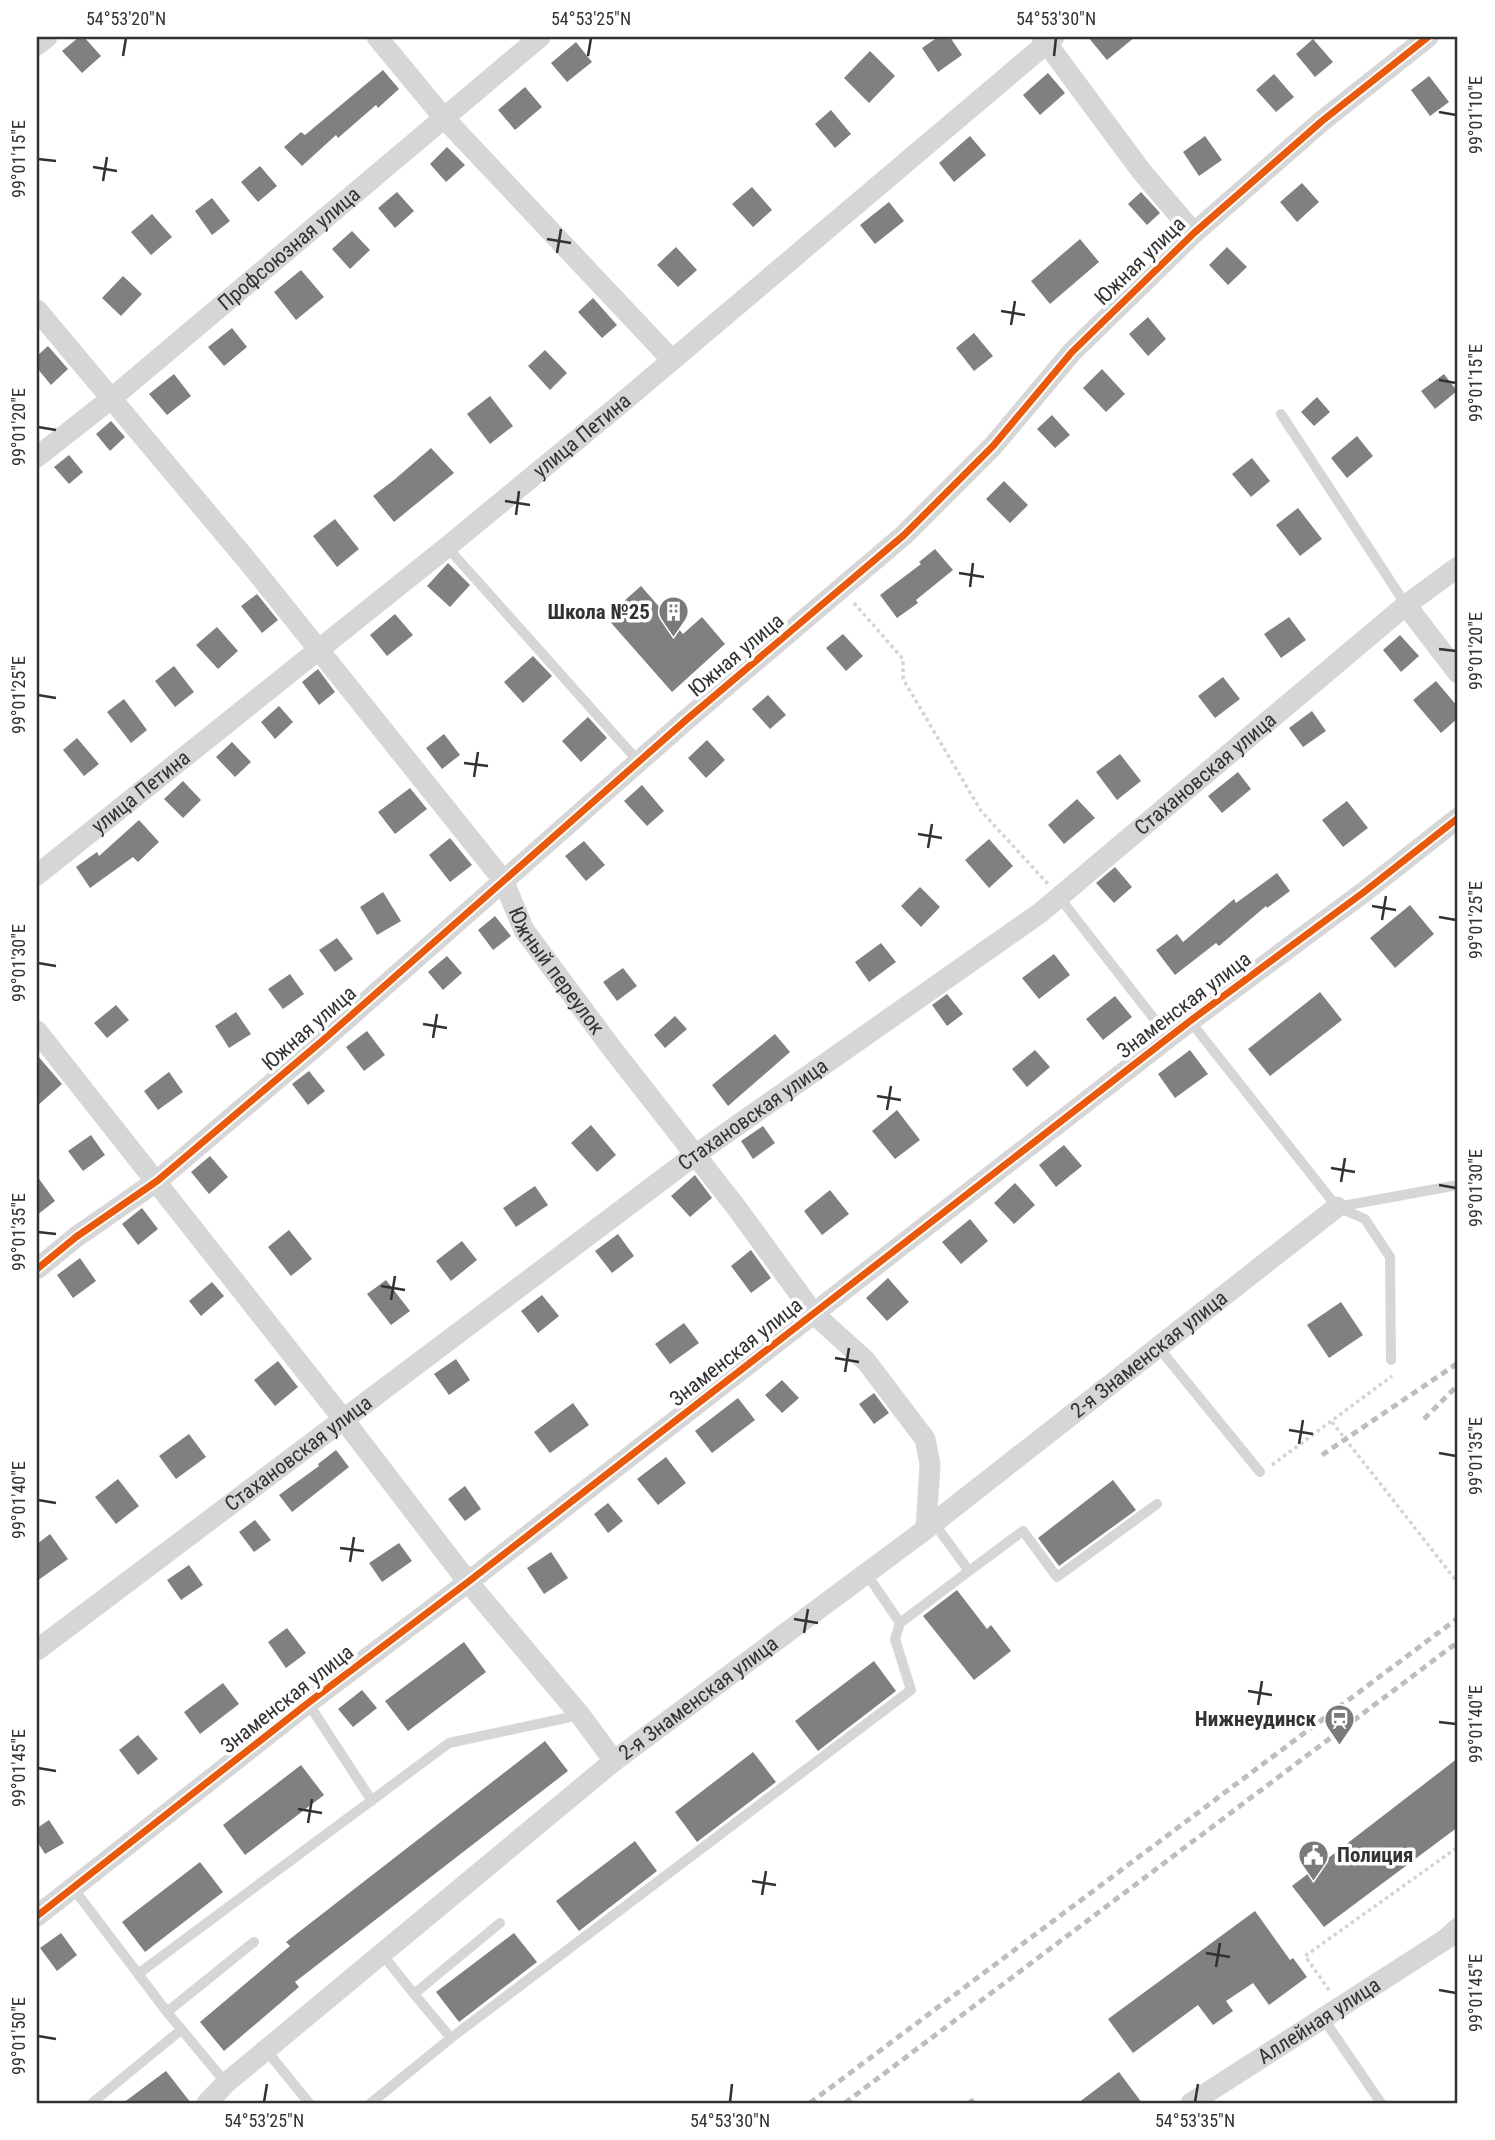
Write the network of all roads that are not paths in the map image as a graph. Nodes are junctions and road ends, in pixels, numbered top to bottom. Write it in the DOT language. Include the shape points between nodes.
graph roads {
  1 [pos="47,37"];
  2 [pos="377,37"];
  3 [pos="540,37"];
  4 [pos="1428,37"];
  5 [pos="1047,39"];
  6 [pos="37,45"];
  7 [pos="444,118"];
  8 [pos="1194,233"];
  9 [pos="37,310"];
  10 [pos="672,360"];
  11 [pos="112,398"];
  12 [pos="1281,414"];
  13 [pos="37,457"];
  14 [pos="447,547"];
  15 [pos="1458,567"];
  16 [pos="1406,605"];
  17 [pos="318,651"];
  18 [pos="1458,673"];
  19 [pos="639,762"];
  20 [pos="1458,818"];
  21 [pos="37,875"];
  22 [pos="503,880"];
  23 [pos="1059,897"];
  24 [pos="1190,1021"];
  25 [pos="37,1031"];
  26 [pos="1169,1038"];
  27 [pos="695,1155"];
  28 [pos="157,1181"];
  29 [pos="1458,1185"];
  30 [pos="1337,1207"];
  31 [pos="37,1269"];
  32 [pos="814,1314"];
  33 [pos="1158,1347"];
  34 [pos="1391,1360"];
  35 [pos="344,1420"];
  36 [pos="1260,1472"];
  37 [pos="1157,1504"];
  38 [pos="930,1526"];
  39 [pos="969,1571"];
  40 [pos="866,1573"];
  41 [pos="468,1583"];
  42 [pos="900,1623"];
  43 [pos="37,1650"];
  44 [pos="308,1703"];
  45 [pos="580,1715"];
  46 [pos="614,1761"];
  47 [pos="372,1801"];
  48 [pos="73,1888"];
  49 [pos="37,1916"];
  50 [pos="500,1923"];
  51 [pos="1454,1941"];
  52 [pos="254,1942"];
  53 [pos="382,1954"];
  54 [pos="138,1974"];
  55 [pos="414,1994"];
  56 [pos="167,2012"];
  57 [pos="1323,2018"];
  58 [pos="181,2029"];
  59 [pos="451,2038"];
  60 [pos="265,2050"];
  61 [pos="226,2083"];
  62 [pos="92,2103"];
  63 [pos="207,2103"];
  64 [pos="309,2103"];
  65 [pos="371,2103"];
  66 [pos="1191,2103"];
  67 [pos="1381,2103"];
  1 -- 6 [label="street"];
  2 -- 7 [label="street"];
  3 -- 7 [label="street, Профсоюзная улица"];
  4 -- 8 [label="street, Южная улица" via="1322,121"];
  5 -- 8 [label="street" via="1142,172"];
  5 -- 10 [label="street, улица Петина"];
  7 -- 10 [label="street"];
  7 -- 11 [label="street, Профсоюзная улица"];
  8 -- 19 [label="street, Южная улица" via="1072,352 993,446 904,535"];
  9 -- 11 [label="street, Южный переулок"];
  10 -- 14 [label="street, улица Петина"];
  11 -- 13 [label="street, Профсоюзная улица"];
  11 -- 17 [label="street, Южный переулок"];
  12 -- 16 [label="lane"];
  14 -- 17 [label="street, улица Петина"];
  14 -- 19 [label="lane"];
  15 -- 16 [label="street, Стахановская улица"];
  16 -- 18 [label="street"];
  16 -- 23 [label="street, Стахановская улица"];
  17 -- 21 [label="street, улица Петина"];
  17 -- 22 [label="street, Южный переулок"];
  19 -- 22 [label="street, Южная улица"];
  20 -- 24 [label="street, Знаменская улица"];
  22 -- 27 [label="street, Южный переулок" via="524,930"];
  22 -- 28 [label="street, Южная улица"];
  23 -- 26 [label="lane"];
  23 -- 27 [label="street, Стахановская улица"];
  24 -- 26 [label="street, Знаменская улица"];
  24 -- 30 [label="lane"];
  25 -- 28 [label="street"];
  26 -- 32 [label="street, Знаменская улица"];
  27 -- 32 [label="street, Южный переулок"];
  27 -- 35 [label="street, Стахановская улица"];
  28 -- 31 [label="street, Южная улица"];
  28 -- 35 [label="street"];
  29 -- 30 [label="lane"];
  30 -- 33 [label="street, 2-я Знаменская улица"];
  30 -- 34 [label="lane" via="1364,1219 1390,1257"];
  32 -- 38 [label="street, Южный переулок" via="866,1361 925,1438 930,1464"];
  32 -- 41 [label="street, Знаменская улица"];
  33 -- 36 [label="lane"];
  33 -- 38 [label="street, 2-я Знаменская улица"];
  35 -- 41 [label="street"];
  35 -- 43 [label="street, Стахановская улица"];
  37 -- 39 [label="lane" via="1057,1577 1023,1531"];
  38 -- 39 [label="lane"];
  38 -- 40 [label="street, 2-я Знаменская улица"];
  39 -- 42 [label="lane"];
  40 -- 42 [label="lane"];
  40 -- 46 [label="street, 2-я Знаменская улица"];
  41 -- 44 [label="street, Знаменская улица"];
  41 -- 45 [label="street"];
  42 -- 59 [label="lane" via="895,1639 911,1690"];
  44 -- 47 [label="lane"];
  44 -- 48 [label="street, Знаменская улица"];
  45 -- 46 [label="street"];
  45 -- 47 [label="lane" via="449,1744"];
  46 -- 53 [label="street, 2-я Знаменская улица"];
  47 -- 54 [label="lane"];
  48 -- 49 [label="street, Знаменская улица"];
  48 -- 54 [label="lane"];
  50 -- 55 [label="lane"];
  51 -- 57 [label="street, Аллейная улица"];
  52 -- 56 [label="lane"];
  53 -- 55 [label="lane"];
  53 -- 60 [label="street, 2-я Знаменская улица"];
  54 -- 56 [label="lane"];
  55 -- 59 [label="lane"];
  56 -- 58 [label="lane"];
  57 -- 66 [label="street, Аллейная улица"];
  57 -- 67 [label="lane"];
  58 -- 61 [label="lane"];
  58 -- 62 [label="lane"];
  59 -- 65 [label="lane"];
  60 -- 61 [label="street, 2-я Знаменская улица"];
  60 -- 64 [label="lane"];
  61 -- 63 [label="street, 2-я Знаменская улица"];
}
